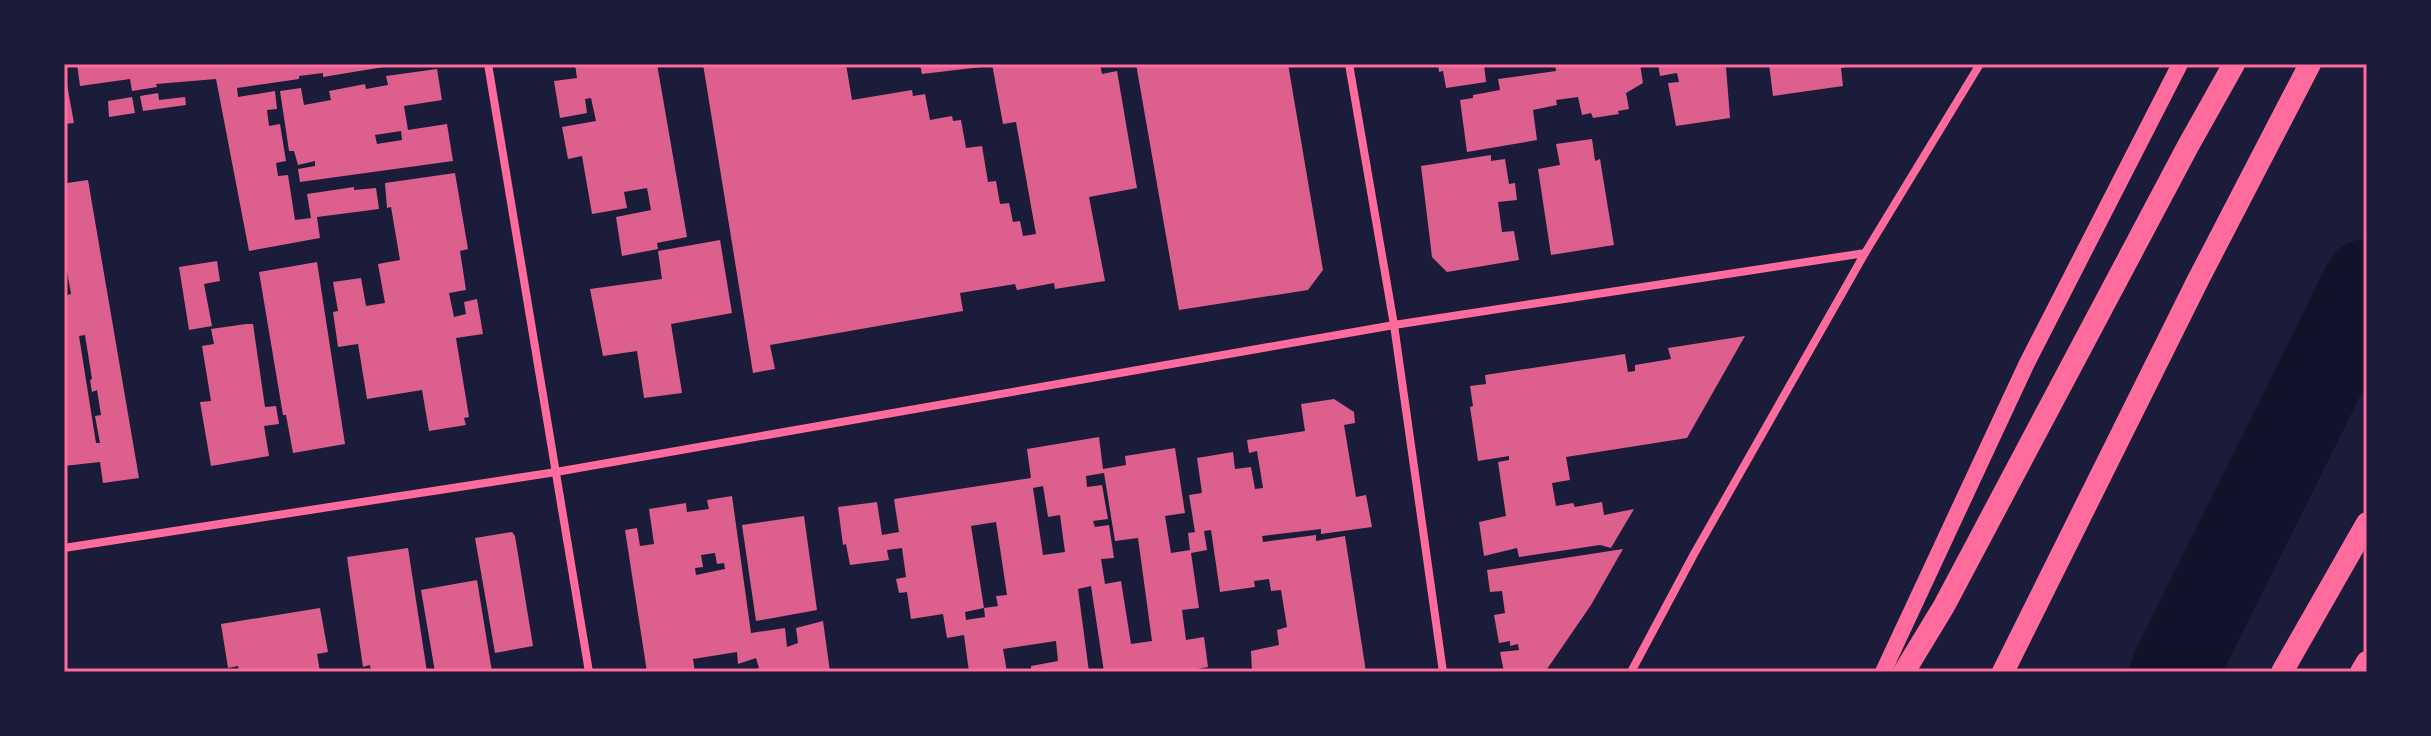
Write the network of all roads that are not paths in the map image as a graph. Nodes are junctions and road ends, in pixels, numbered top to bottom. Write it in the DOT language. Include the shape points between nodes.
graph roads {
  1 [pos="488,64"];
  2 [pos="1349,64"];
  3 [pos="1980,64"];
  4 [pos="2180,64"];
  5 [pos="2234,64"];
  6 [pos="2310,64"];
  7 [pos="1865,253"];
  8 [pos="1394,325"];
  9 [pos="556,472"];
  10 [pos="2367,523"];
  11 [pos="64,548"];
  12 [pos="2367,662"];
  13 [pos="589,672"];
  14 [pos="1443,672"];
  15 [pos="1631,672"];
  16 [pos="1883,672"];
  17 [pos="1904,672"];
  18 [pos="2003,672"];
  19 [pos="2282,672"];
  20 [pos="2361,672"];
  1 -- 9 [label="street"];
  2 -- 8 [label="street"];
  3 -- 7 [label="street"];
  4 -- 16 [label="main road" via="2027,363"];
  5 -- 17 [label="highway"];
  6 -- 18 [label="highway"];
  7 -- 8 [label="street"];
  7 -- 15 [label="street"];
  8 -- 9 [label="street"];
  8 -- 14 [label="street"];
  9 -- 11 [label="street"];
  9 -- 13 [label="street"];
  10 -- 19 [label="highway"];
  12 -- 20 [label="highway"];
}
